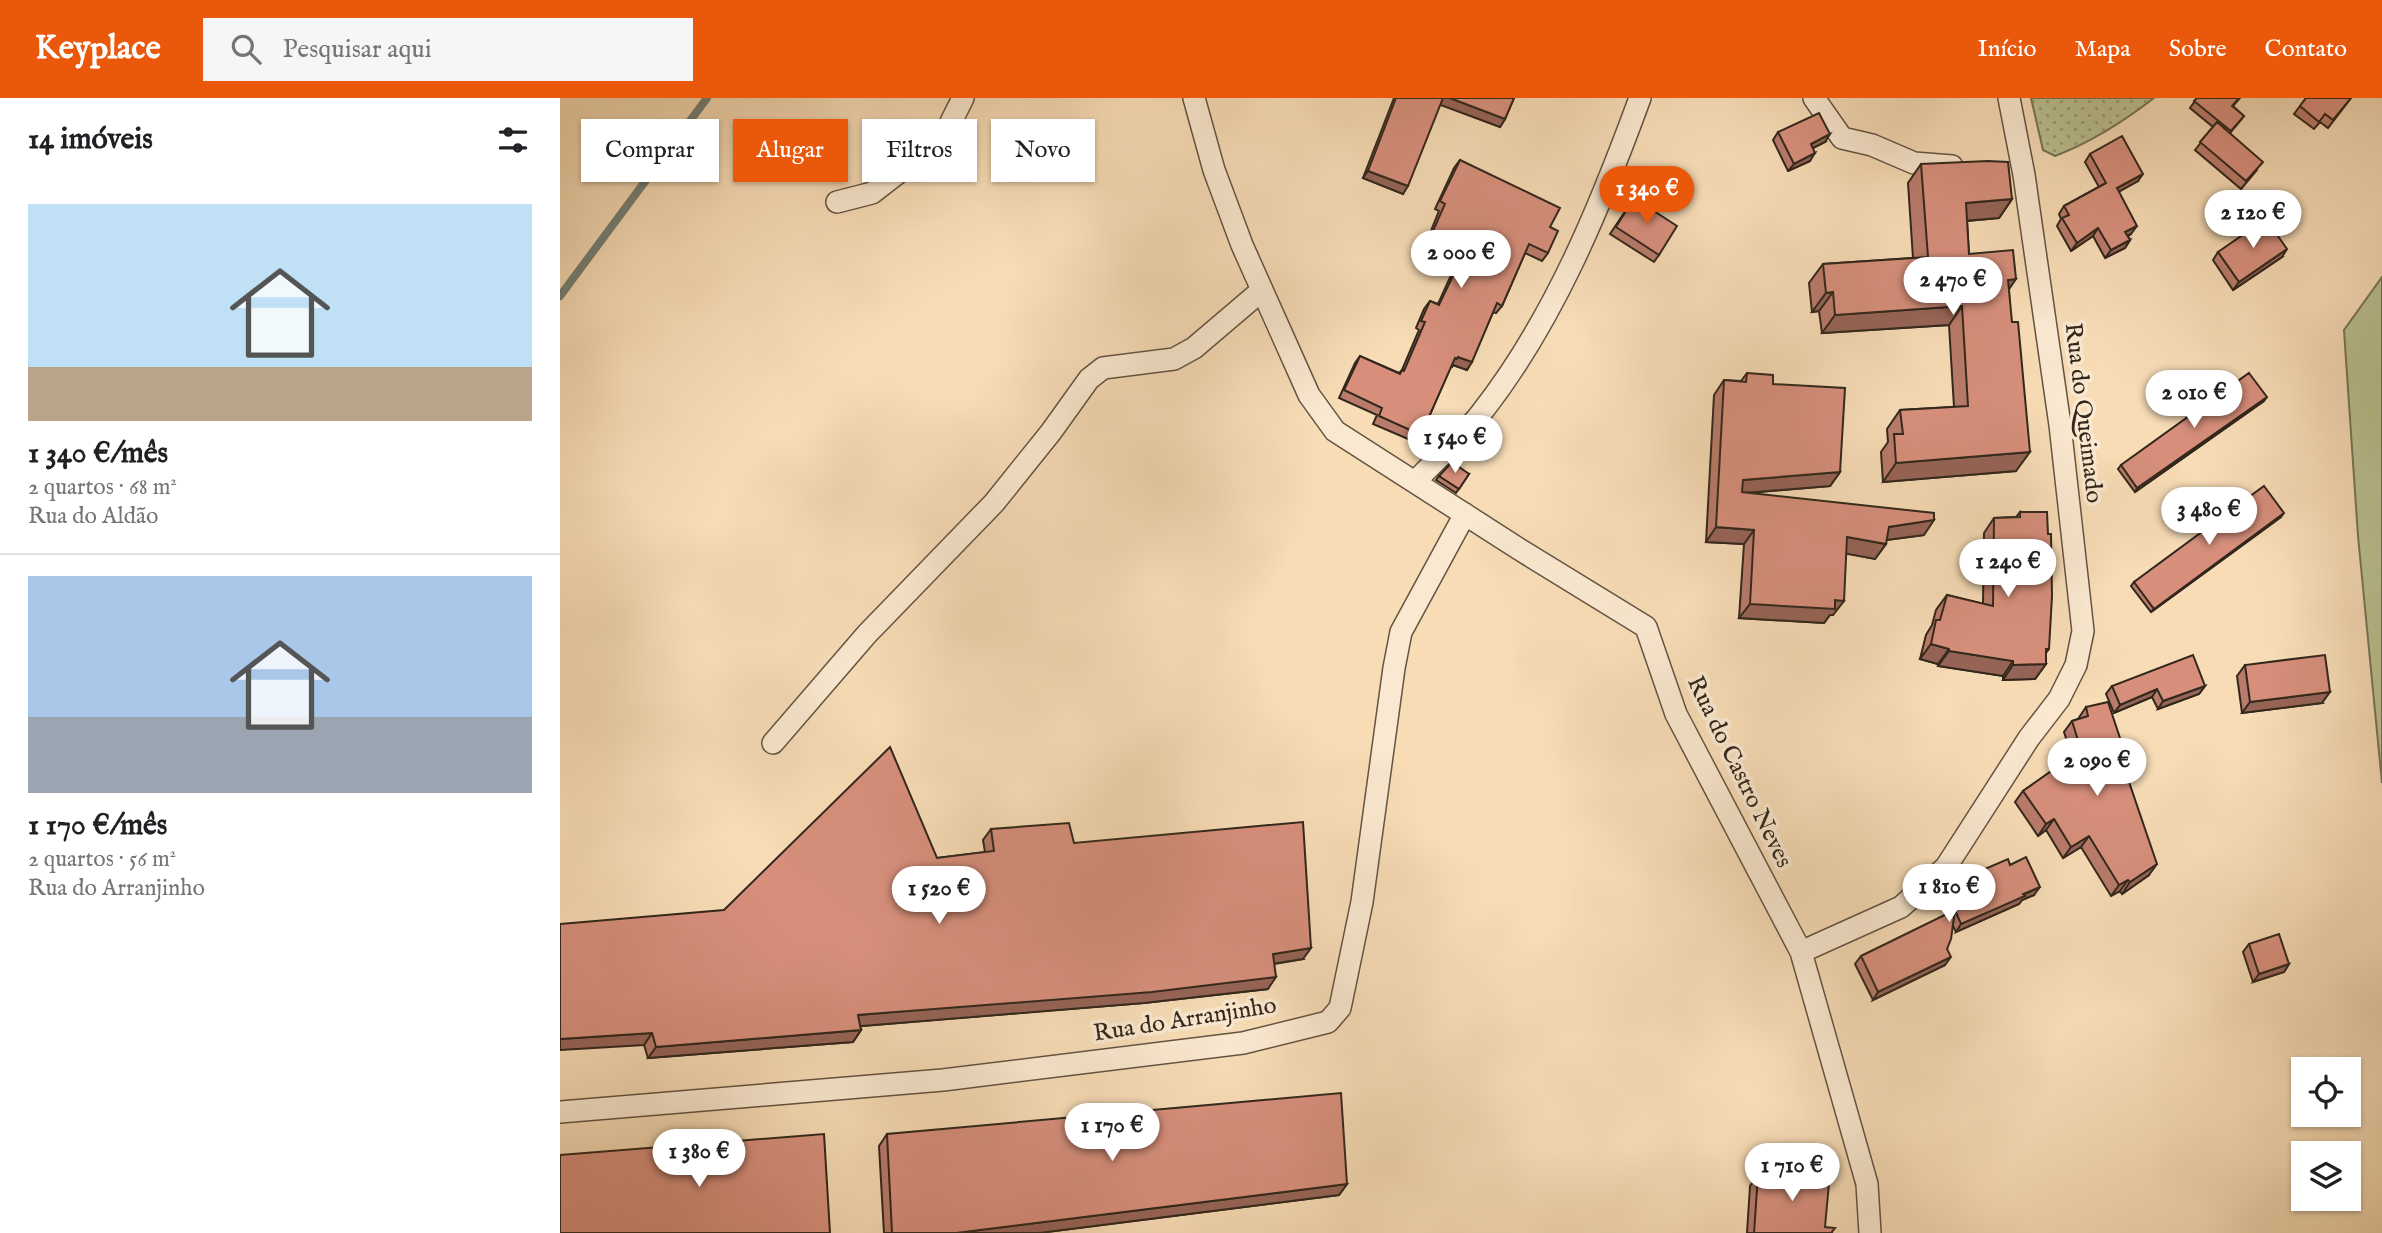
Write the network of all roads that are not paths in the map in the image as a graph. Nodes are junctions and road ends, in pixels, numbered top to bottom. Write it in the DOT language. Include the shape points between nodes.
graph roads {
  1 [pos="962,98"];
  2 [pos="1194,98"];
  3 [pos="1640,98"];
  4 [pos="1814,98"];
  5 [pos="2009,98"];
  6 [pos="2000,167"];
  7 [pos="1924,174"];
  8 [pos="2024,175"];
  9 [pos="837,202"];
  10 [pos="1261,290"];
  11 [pos="1416,481"];
  12 [pos="1465,514"];
  13 [pos="773,743"];
  14 [pos="1801,952"];
  15 [pos="560,1112"];
  16 [pos="1870,1233"];
  1 -- 9 [label="street" via="943,138 872,193"];
  2 -- 10 [label="street, Rua do Castro Neves" via="1214,170"];
  3 -- 11 [label="street" via="1615,167 1531,340 1481,413"];
  4 -- 7 [label="street" via="1842,138 1913,163 1963,167"];
  5 -- 8 [label="street, Rua do Queimado"];
  6 -- 8 [label="street"];
  8 -- 14 [label="street, Rua do Queimado" via="2060,425 2083,631 2076,665 2059,699 1946,867 1901,907"];
  10 -- 11 [label="street, Rua do Castro Neves" via="1309,395 1335,431"];
  10 -- 13 [label="street" via="1194,348 1174,359 1102,368 1089,379 994,503 867,634"];
  11 -- 12 [label="street, Rua do Castro Neves"];
  12 -- 14 [label="street, Rua do Castro Neves" via="1646,627 1676,715"];
  12 -- 15 [label="street, Rua do Arranjinho" via="1401,632 1362,902 1340,1008 1328,1022 1243,1043 943,1080"];
  14 -- 16 [label="street" via="1867,1184"];
}
